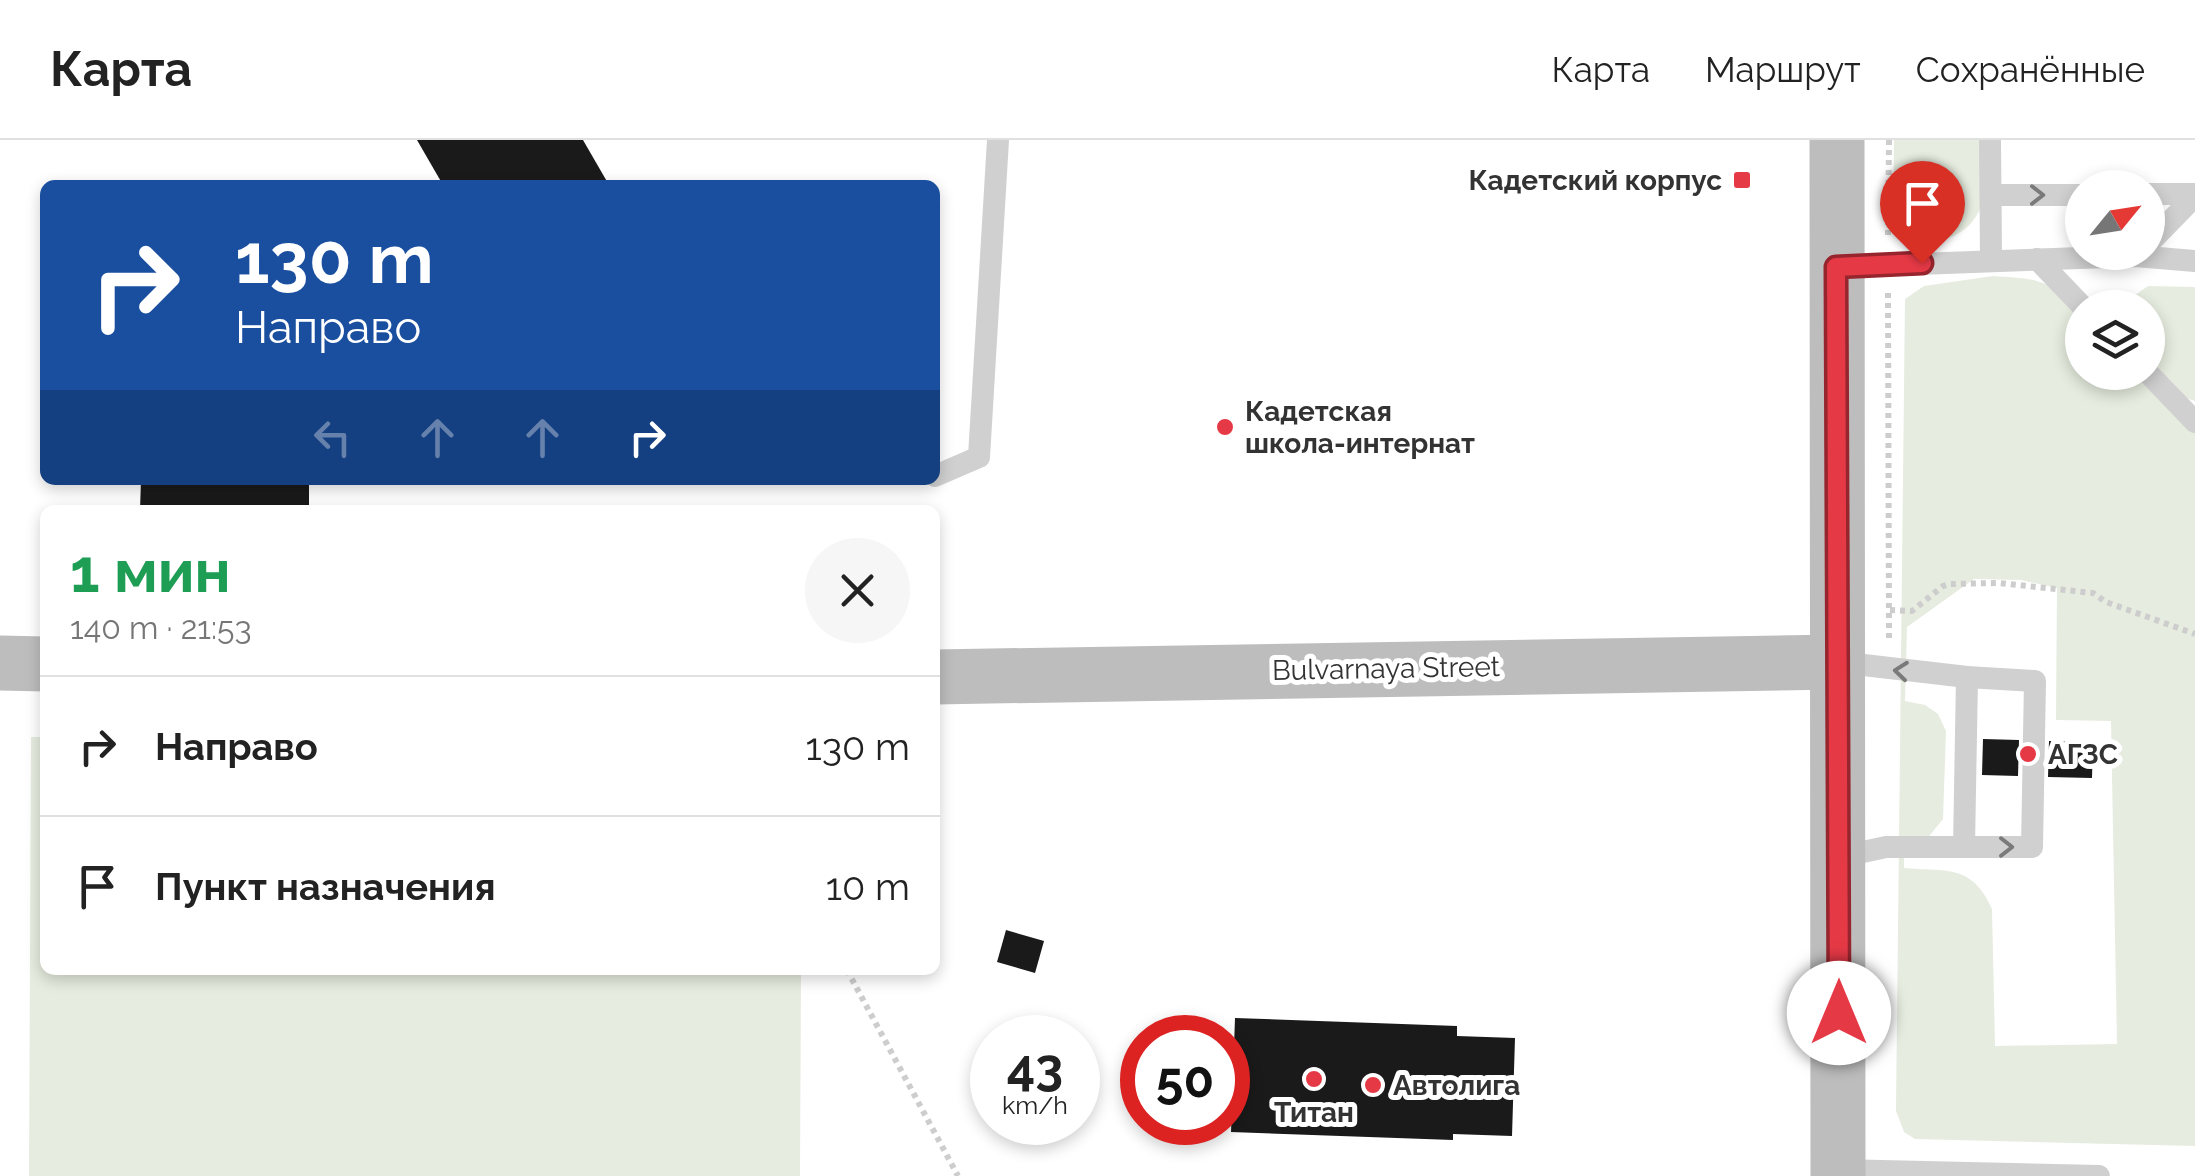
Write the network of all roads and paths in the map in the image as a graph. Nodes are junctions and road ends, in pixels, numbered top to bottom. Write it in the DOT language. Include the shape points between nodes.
graph roads {
  1 [pos="998,140"];
  2 [pos="1837,140"];
  3 [pos="1990,140"];
  4 [pos="2065,194"];
  5 [pos="2165,194"];
  6 [pos="2195,195"];
  7 [pos="1991,196"];
  8 [pos="2165,226"];
  9 [pos="2065,256"];
  10 [pos="2165,256"];
  11 [pos="2037,258"];
  12 [pos="1992,260"];
  13 [pos="2195,261"];
  14 [pos="1836,267"];
  15 [pos="2067,290"];
  16 [pos="2164,390"];
  17 [pos="2195,422"];
  18 [pos="940,474"];
  19 [pos="1890,610"];
  20 [pos="2195,634"];
  21 [pos="0,662"];
  22 [pos="1836,662"];
  23 [pos="40,664"];
  24 [pos="940,677"];
  25 [pos="1967,678"];
  26 [pos="1964,847"];
  27 [pos="1840,857"];
  28 [pos="849,975"];
  29 [pos="1838,1173"];
  30 [pos="958,1176"];
  31 [pos="2099,1176"];
  1 -- 18 [label="lane" via="979,457"];
  2 -- 14 [label="main road"];
  3 -- 7 [label="lane"];
  7 -- 4 [label="lane, one-way"];
  5 -- 6 [label="lane"];
  6 -- 8 [label="lane"];
  7 -- 12 [label="lane"];
  9 -- 11 [label="lane"];
  10 -- 13 [label="lane"];
  11 -- 12 [label="lane"];
  11 -- 15 [label="lane"];
  12 -- 14 [label="lane"];
  14 -- 22 [label="main road"];
  16 -- 17 [label="lane"];
  19 -- 20 [label="path" via="1912,611 1950,584 1999,583 2093,593"];
  21 -- 23 [label="main road"];
  22 -- 24 [label="main road, Bulvarnaya Street"];
  25 -- 22 [label="lane, one-way"];
  22 -- 27 [label="main road"];
  25 -- 26 [label="lane"];
  26 -- 25 [label="lane, one-way" via="2032,846 2034,736 2034,681"];
  26 -- 27 [label="lane" via="1886,847"];
  27 -- 29 [label="main road"];
  28 -- 30 [label="path"];
  29 -- 31 [label="lane"];
}
